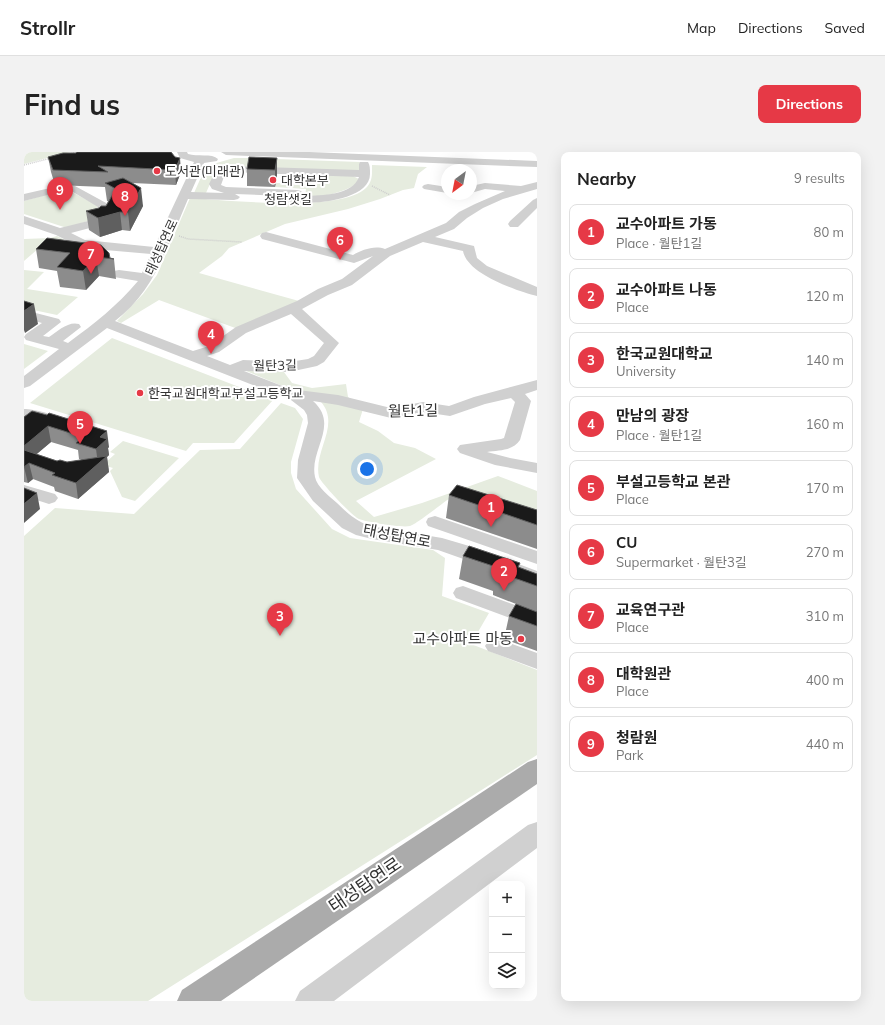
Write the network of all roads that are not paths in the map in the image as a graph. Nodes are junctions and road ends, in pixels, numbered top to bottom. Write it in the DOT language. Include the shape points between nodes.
graph roads {
  1 [pos="182,152"];
  2 [pos="226,152"];
  3 [pos="264,154"];
  4 [pos="313,154"];
  5 [pos="364,158"];
  6 [pos="200,160"];
  7 [pos="537,164"];
  8 [pos="260,170"];
  9 [pos="364,177"];
  10 [pos="537,185"];
  11 [pos="428,187"];
  12 [pos="477,188"];
  13 [pos="441,189"];
  14 [pos="522,190"];
  15 [pos="228,193"];
  16 [pos="25,194"];
  17 [pos="184,196"];
  18 [pos="537,202"];
  19 [pos="24,220"];
  20 [pos="514,224"];
  21 [pos="60,232"];
  22 [pos="266,236"];
  23 [pos="424,238"];
  24 [pos="394,250"];
  25 [pos="160,251"];
  26 [pos="354,259"];
  27 [pos="119,274"];
  28 [pos="353,277"];
  29 [pos="147,278"];
  30 [pos="537,292"];
  31 [pos="293,308"];
  32 [pos="24,314"];
  33 [pos="105,322"];
  34 [pos="74,327"];
  35 [pos="52,342"];
  36 [pos="71,348"];
  37 [pos="193,356"];
  38 [pos="231,371"];
  39 [pos="24,383"];
  40 [pos="537,385"];
  41 [pos="515,392"];
  42 [pos="289,393"];
  43 [pos="24,414"];
  44 [pos="66,425"];
  45 [pos="537,468"];
  46 [pos="24,490"];
  47 [pos="49,498"];
  48 [pos="435,522"];
  49 [pos="537,558"];
  50 [pos="537,578"];
  51 [pos="463,594"];
  52 [pos="537,621"];
  53 [pos="496,646"];
  54 [pos="537,661"];
  55 [pos="537,770"];
  56 [pos="537,833"];
  57 [pos="193,1001"];
  58 [pos="310,1001"];
  1 -- 6 [label="street" via="184,156"];
  2 -- 3 [label="street"];
  2 -- 6 [label="street" via="220,157"];
  3 -- 4 [label="street"];
  3 -- 8 [label="street"];
  4 -- 5 [label="street"];
  5 -- 7 [label="street"];
  5 -- 9 [label="street"];
  6 -- 17 [label="street, 태성탑연로"];
  8 -- 9 [label="street"];
  8 -- 15 [label="street" via="229,169 220,172 215,186"];
  9 -- 15 [label="street, 청람샛길" via="356,188 343,194 315,199 299,200"];
  10 -- 14 [label="street"];
  11 -- 13 [label="street"];
  12 -- 14 [label="street" via="485,186"];
  14 -- 23 [label="street" via="479,206 450,226"];
  15 -- 17 [label="street, 청람샛길"];
  16 -- 21 [label="street" via="59,188 75,189 104,206 97,222"];
  17 -- 25 [label="street, 태성탑연로"];
  18 -- 20 [label="street"];
  19 -- 21 [label="street"];
  21 -- 25 [label="street" via="82,244"];
  22 -- 26 [label="street"];
  23 -- 24 [label="street"];
  23 -- 30 [label="street" via="469,249 470,258 476,265"];
  24 -- 26 [label="street" via="366,253"];
  24 -- 28 [label="street" via="385,253"];
  25 -- 29 [label="street, 태성탑연로"];
  26 -- 28 [label="street"];
  27 -- 29 [label="street"];
  28 -- 31 [label="street"];
  29 -- 33 [label="street, 태성탑연로" via="128,302"];
  31 -- 37 [label="street" via="241,330 214,349"];
  31 -- 38 [label="street, 월탄3길" via="332,343 319,359 312,363 289,366 243,365"];
  32 -- 35 [label="street" via="54,322 31,337"];
  33 -- 36 [label="street, 태성탑연로"];
  33 -- 37 [label="street, 태성탑연로"];
  34 -- 35 [label="street"];
  35 -- 36 [label="street"];
  36 -- 39 [label="street, 태성탑연로"];
  37 -- 38 [label="street, 태성탑연로"];
  38 -- 42 [label="street, 태성탑연로"];
  40 -- 41 [label="street, 월탄1길"];
  41 -- 42 [label="street, 월탄1길" via="480,400 450,411 423,407 391,413 318,396"];
  41 -- 45 [label="street" via="523,400 512,440 506,444 466,450 513,465"];
  42 -- 50 [label="street, 태성탑연로" via="312,408 317,422 305,464 306,479 339,517 354,527 451,547"];
  43 -- 44 [label="street"];
  46 -- 47 [label="street"];
  48 -- 49 [label="street"];
  51 -- 52 [label="street"];
  53 -- 54 [label="street"];
  55 -- 57 [label="main road, 태성탑연로"];
  56 -- 58 [label="street"];
}
